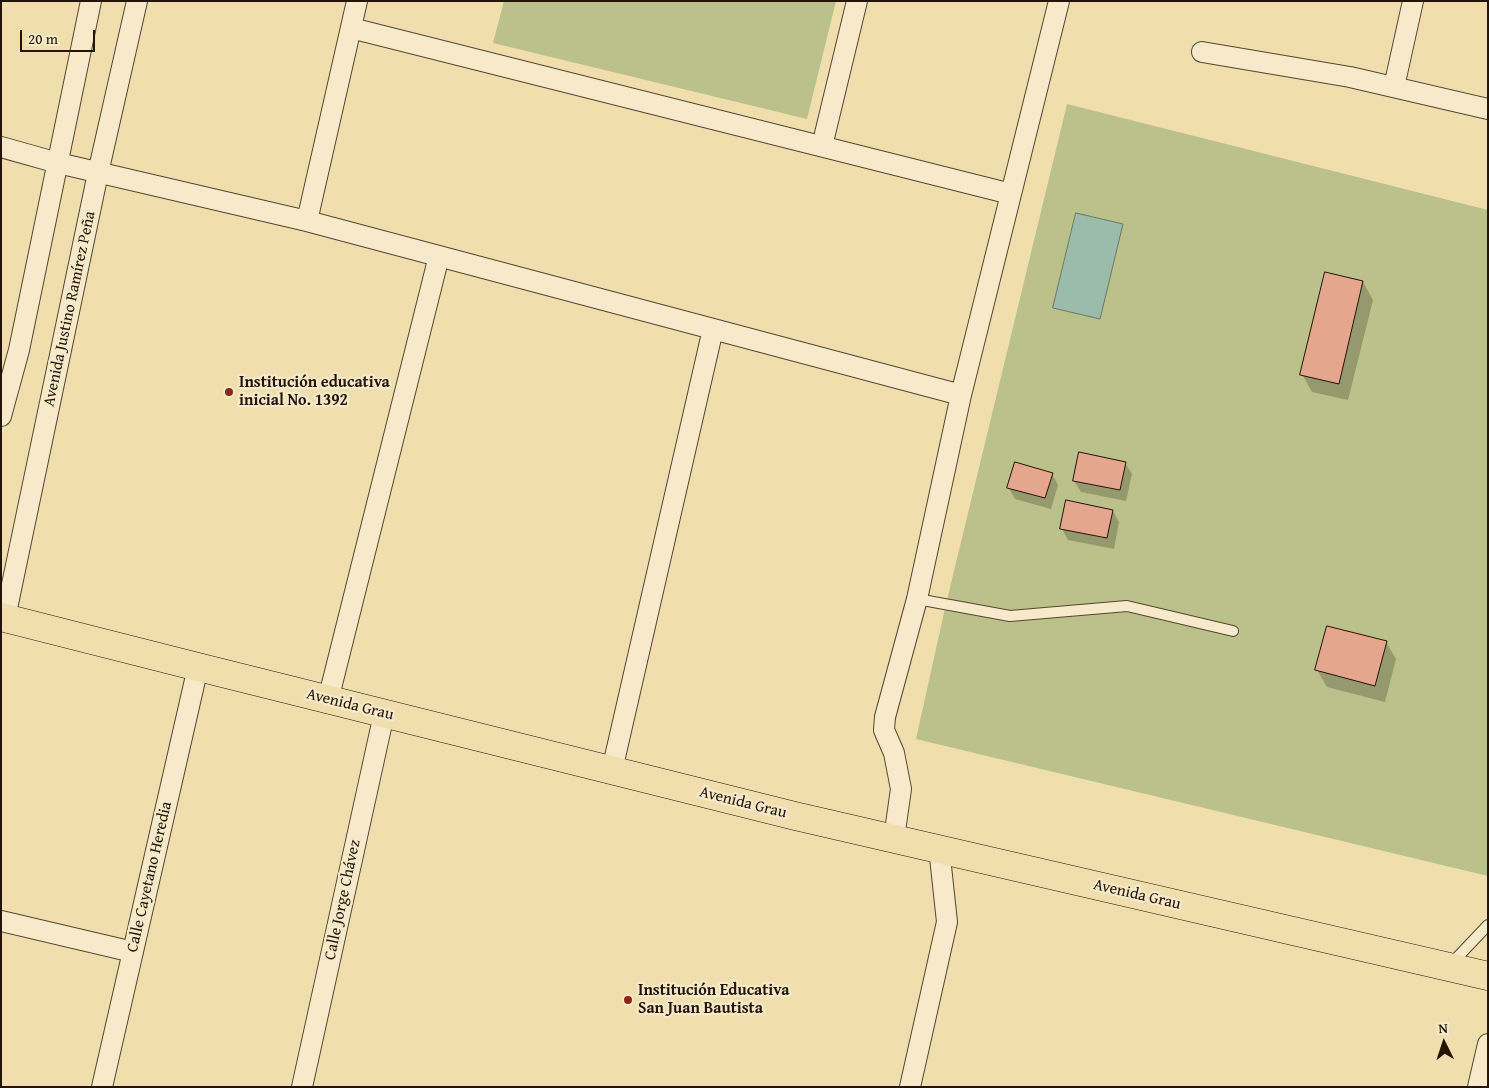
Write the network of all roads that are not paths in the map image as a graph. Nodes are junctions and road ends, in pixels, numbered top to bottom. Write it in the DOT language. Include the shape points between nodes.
graph roads {
  1 [pos="91,1"];
  2 [pos="137,1"];
  3 [pos="358,1"];
  4 [pos="857,1"];
  5 [pos="1059,1"];
  6 [pos="1413,1"];
  7 [pos="351,28"];
  8 [pos="1202,52"];
  9 [pos="1394,87"];
  10 [pos="1488,109"];
  11 [pos="822,146"];
  12 [pos="1,147"];
  13 [pos="58,163"];
  14 [pos="98,172"];
  15 [pos="1011,194"];
  16 [pos="307,221"];
  17 [pos="439,256"];
  18 [pos="713,329"];
  19 [pos="10,348"];
  20 [pos="961,395"];
  21 [pos="1,416"];
  22 [pos="917,599"];
  23 [pos="3,617"];
  24 [pos="1233,631"];
  25 [pos="198,667"];
  26 [pos="328,700"];
  27 [pos="384,714"];
  28 [pos="612,770"];
  29 [pos="894,838"];
  30 [pos="939,848"];
  31 [pos="1,921"];
  32 [pos="1488,925"];
  33 [pos="133,952"];
  34 [pos="1448,967"];
  35 [pos="1488,976"];
  36 [pos="1488,1044"];
  37 [pos="102,1087"];
  38 [pos="302,1087"];
  39 [pos="910,1087"];
  40 [pos="1478,1087"];
  1 -- 13 [label="street"];
  2 -- 14 [label="street, Avenida Justino Ramírez Peña"];
  3 -- 7 [label="street"];
  4 -- 11 [label="street"];
  5 -- 15 [label="street"];
  6 -- 9 [label="street"];
  7 -- 11 [label="street"];
  7 -- 16 [label="street"];
  8 -- 9 [label="street"];
  9 -- 10 [label="street"];
  11 -- 15 [label="street"];
  12 -- 13 [label="street"];
  13 -- 14 [label="street"];
  13 -- 19 [label="street"];
  14 -- 16 [label="street"];
  14 -- 23 [label="street, Avenida Justino Ramírez Peña"];
  15 -- 20 [label="street"];
  16 -- 17 [label="street"];
  17 -- 18 [label="street"];
  17 -- 26 [label="street"];
  18 -- 20 [label="street"];
  18 -- 28 [label="street"];
  19 -- 21 [label="street"];
  20 -- 22 [label="street"];
  22 -- 24 [label="lane" via="1010,616 1127,606"];
  22 -- 29 [label="street" via="885,717 884,730 894,753 901,788"];
  23 -- 25 [label="main road, Avenida Grau"];
  25 -- 26 [label="main road, Avenida Grau"];
  25 -- 33 [label="street, Calle Cayetano Heredia"];
  26 -- 27 [label="main road, Avenida Grau"];
  27 -- 28 [label="main road, Avenida Grau"];
  27 -- 38 [label="street, Calle Jorge Chávez"];
  28 -- 29 [label="main road, Avenida Grau"];
  29 -- 30 [label="main road, Avenida Grau"];
  30 -- 34 [label="main road, Avenida Grau"];
  30 -- 39 [label="street" via="947,922"];
  31 -- 33 [label="street"];
  32 -- 34 [label="lane"];
  33 -- 37 [label="street, Calle Cayetano Heredia"];
  34 -- 35 [label="main road, Avenida Grau"];
  36 -- 40 [label="street"];
}
